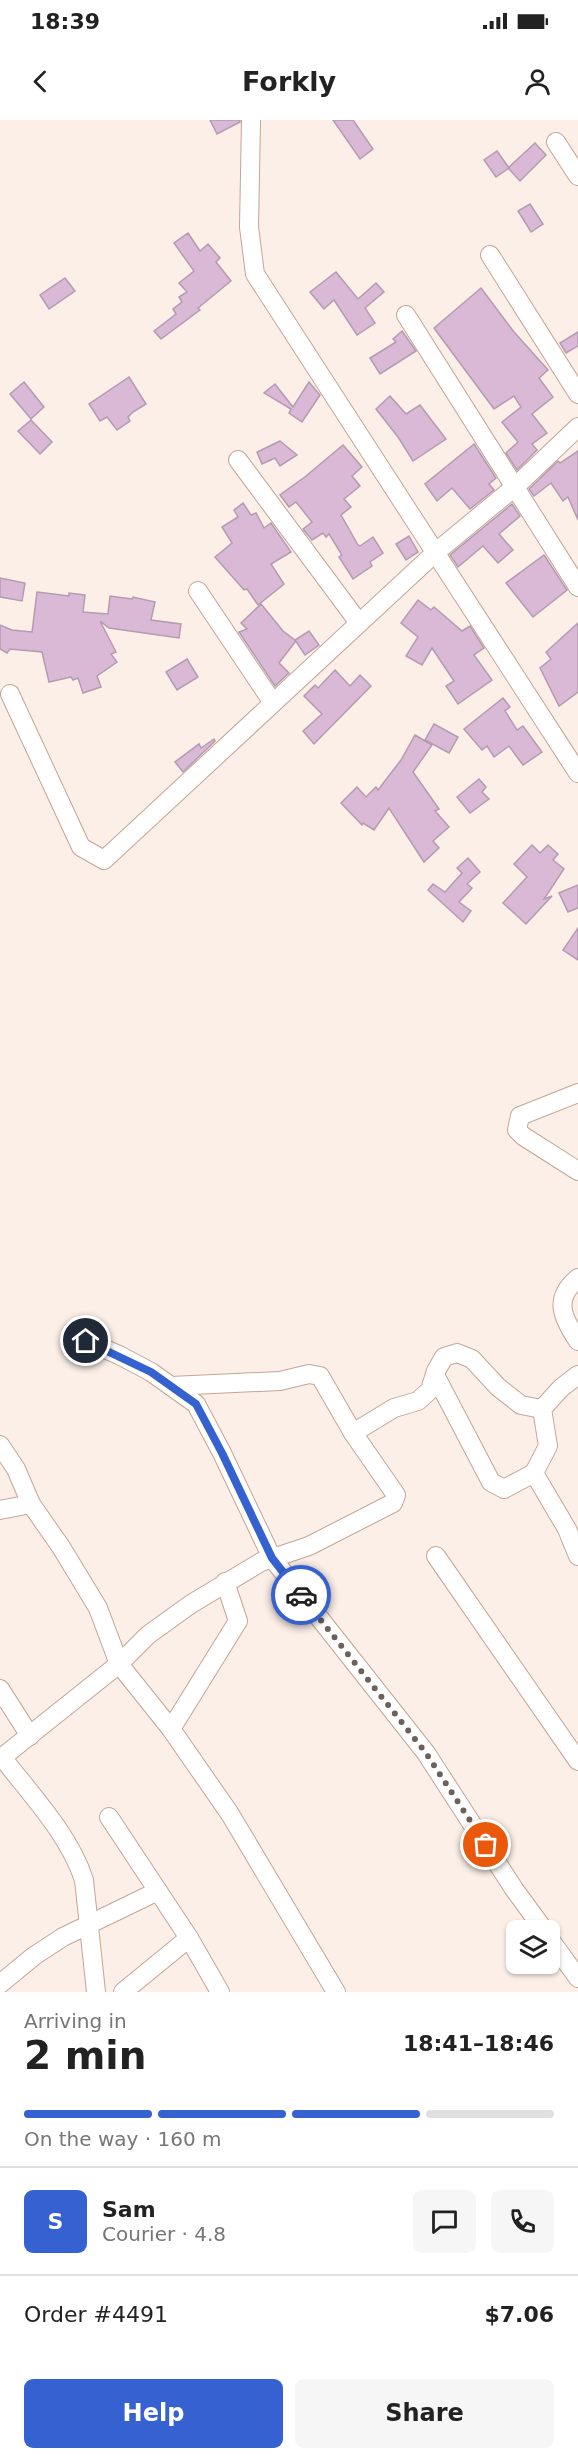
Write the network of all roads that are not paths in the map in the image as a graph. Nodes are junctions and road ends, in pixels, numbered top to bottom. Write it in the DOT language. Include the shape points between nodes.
graph roads {
  1 [pos="251,120"];
  2 [pos="556,142"];
  3 [pos="578,176"];
  4 [pos="490,255"];
  5 [pos="406,315"];
  6 [pos="578,394"];
  7 [pos="578,428"];
  8 [pos="238,460"];
  9 [pos="516,486"];
  10 [pos="436,552"];
  11 [pos="578,587"];
  12 [pos="198,591"];
  13 [pos="359,623"];
  14 [pos="10,694"];
  15 [pos="273,703"];
  16 [pos="578,773"];
  17 [pos="578,1094"];
  18 [pos="578,1171"];
  19 [pos="578,1278"];
  20 [pos="86,1341"];
  21 [pos="578,1341"];
  22 [pos="435,1375"];
  23 [pos="578,1375"];
  24 [pos="171,1386"];
  25 [pos="542,1409"];
  26 [pos="353,1433"];
  27 [pos="0,1445"];
  28 [pos="534,1473"];
  29 [pos="30,1504"];
  30 [pos="0,1510"];
  31 [pos="436,1556"];
  32 [pos="578,1556"];
  33 [pos="272,1558"];
  34 [pos="225,1582"];
  35 [pos="118,1664"];
  36 [pos="0,1689"];
  37 [pos="171,1729"];
  38 [pos="30,1736"];
  39 [pos="1,1758"];
  40 [pos="578,1761"];
  41 [pos="110,1817"];
  42 [pos="158,1890"];
  43 [pos="537,1920"];
  44 [pos="88,1923"];
  45 [pos="189,1938"];
  46 [pos="560,1953"];
  47 [pos="578,1978"];
  48 [pos="0,1984"];
  49 [pos="96,1992"];
  50 [pos="123,1992"];
  51 [pos="220,1992"];
  52 [pos="336,1992"];
  1 -- 10 [label="street" via="249,227 255,274"];
  2 -- 3 [label="street"];
  4 -- 6 [label="street"];
  5 -- 9 [label="street"];
  7 -- 9 [label="street"];
  8 -- 13 [label="street"];
  9 -- 10 [label="street"];
  9 -- 11 [label="street"];
  10 -- 13 [label="street"];
  10 -- 16 [label="street"];
  12 -- 15 [label="street"];
  13 -- 15 [label="street"];
  14 -- 15 [label="street" via="81,847 104,860"];
  17 -- 18 [label="street" via="520,1116 517,1130"];
  19 -- 21 [label="street" via="569,1285 561,1301 565,1322"];
  20 -- 24 [label="street" via="151,1372"];
  22 -- 25 [label="street" via="444,1357 457,1353 472,1359 521,1405"];
  22 -- 26 [label="street" via="430,1390 418,1401 394,1408"];
  22 -- 28 [label="street" via="490,1482 504,1490"];
  23 -- 25 [label="street"];
  24 -- 26 [label="street" via="280,1382 309,1374 320,1376"];
  24 -- 33 [label="street" via="196,1404"];
  25 -- 28 [label="street" via="548,1446"];
  26 -- 33 [label="street" via="396,1495 393,1503 309,1546"];
  27 -- 29 [label="street" via="16,1469"];
  28 -- 32 [label="street"];
  29 -- 30 [label="street"];
  29 -- 35 [label="street" via="98,1608"];
  31 -- 40 [label="street"];
  33 -- 34 [label="street"];
  33 -- 43 [label="street" via="426,1753"];
  34 -- 35 [label="street" via="148,1635"];
  34 -- 37 [label="street" via="238,1622"];
  35 -- 37 [label="street"];
  35 -- 38 [label="street"];
  36 -- 38 [label="street"];
  37 -- 52 [label="street" via="230,1815"];
  38 -- 39 [label="street"];
  39 -- 44 [label="street" via="79,1864"];
  41 -- 42 [label="street"];
  42 -- 44 [label="street"];
  42 -- 45 [label="street"];
  44 -- 48 [label="street" via="34,1956"];
  44 -- 49 [label="street"];
  45 -- 50 [label="street"];
  45 -- 51 [label="street"];
  46 -- 47 [label="street"];
}
